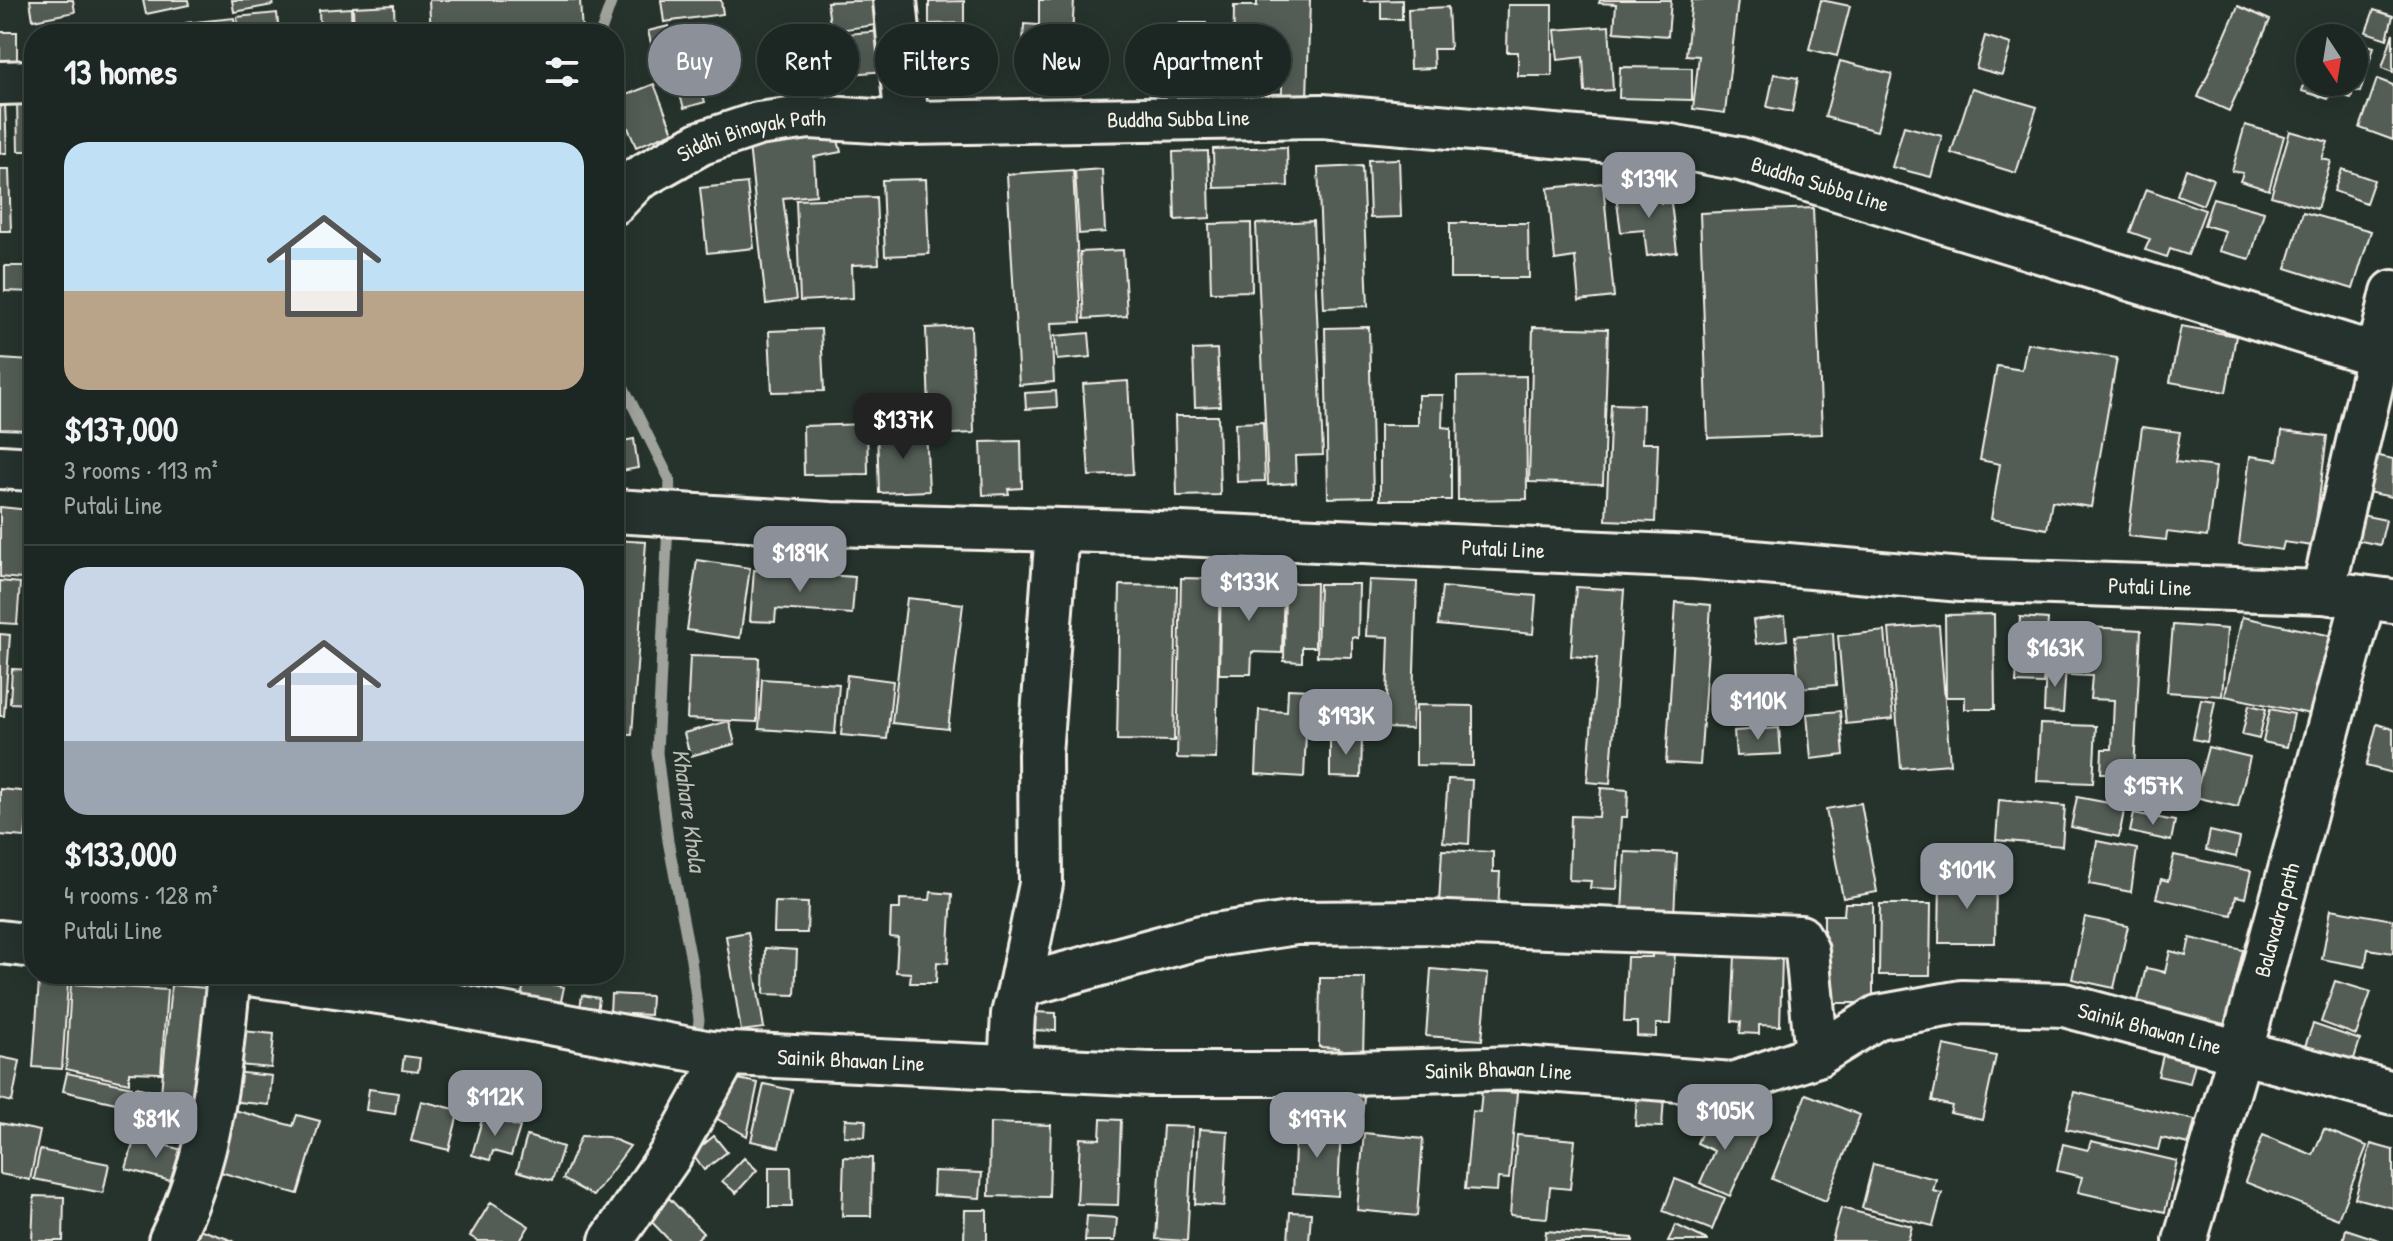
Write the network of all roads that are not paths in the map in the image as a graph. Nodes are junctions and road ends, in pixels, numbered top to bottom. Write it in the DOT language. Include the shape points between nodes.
graph roads {
  1 [pos="895,0"];
  2 [pos="24,82"];
  3 [pos="0,83"];
  4 [pos="907,123"];
  5 [pos="624,193"];
  6 [pos="2393,292"];
  7 [pos="2377,355"];
  8 [pos="0,467"];
  9 [pos="24,468"];
  10 [pos="630,512"];
  11 [pos="1057,531"];
  12 [pos="2323,592"];
  13 [pos="2378,599"];
  14 [pos="0,942"];
  15 [pos="24,945"];
  16 [pos="228,984"];
  17 [pos="320,984"];
  18 [pos="1020,986"];
  19 [pos="2241,1050"];
  20 [pos="719,1053"];
  21 [pos="1817,1055"];
  22 [pos="1010,1068"];
  23 [pos="2393,1093"];
  24 [pos="170,1241"];
  25 [pos="611,1241"];
  26 [pos="2185,1241"];
  1 -- 4 [label="street"];
  2 -- 3 [label="street"];
  4 -- 5 [label="street, Siddhi Binayak Path" via="810,117 758,124 701,143 637,179"];
  4 -- 7 [label="street, Buddha Subba Line" via="1322,116 1671,146 1740,159"];
  6 -- 7 [label="street"];
  7 -- 12 [label="street"];
  8 -- 9 [label="street"];
  10 -- 11 [label="street, Putali Line"];
  11 -- 12 [label="street, Putali Line" via="1695,557 1962,580"];
  11 -- 18 [label="street" via="1040,754 1041,884"];
  12 -- 13 [label="street, Putali Line"];
  13 -- 19 [label="street, Balavadra path"];
  14 -- 15 [label="street"];
  16 -- 24 [label="street" via="216,1106"];
  17 -- 20 [label="street, Sainik Bhawan Line"];
  18 -- 21 [label="street" via="1201,937 1296,923 1781,933 1800,937 1807,951"];
  18 -- 22 [label="street"];
  19 -- 21 [label="street, Sainik Bhawan Line" via="2064,1005 1962,1002 1878,1017"];
  19 -- 23 [label="street, Sainik Bhawan Line"];
  19 -- 26 [label="street, Balavadra path"];
  20 -- 22 [label="street, Sainik Bhawan Line"];
  20 -- 25 [label="street" via="671,1154"];
  21 -- 22 [label="street, Sainik Bhawan Line" via="1733,1084 1521,1068 1316,1074"];
}
